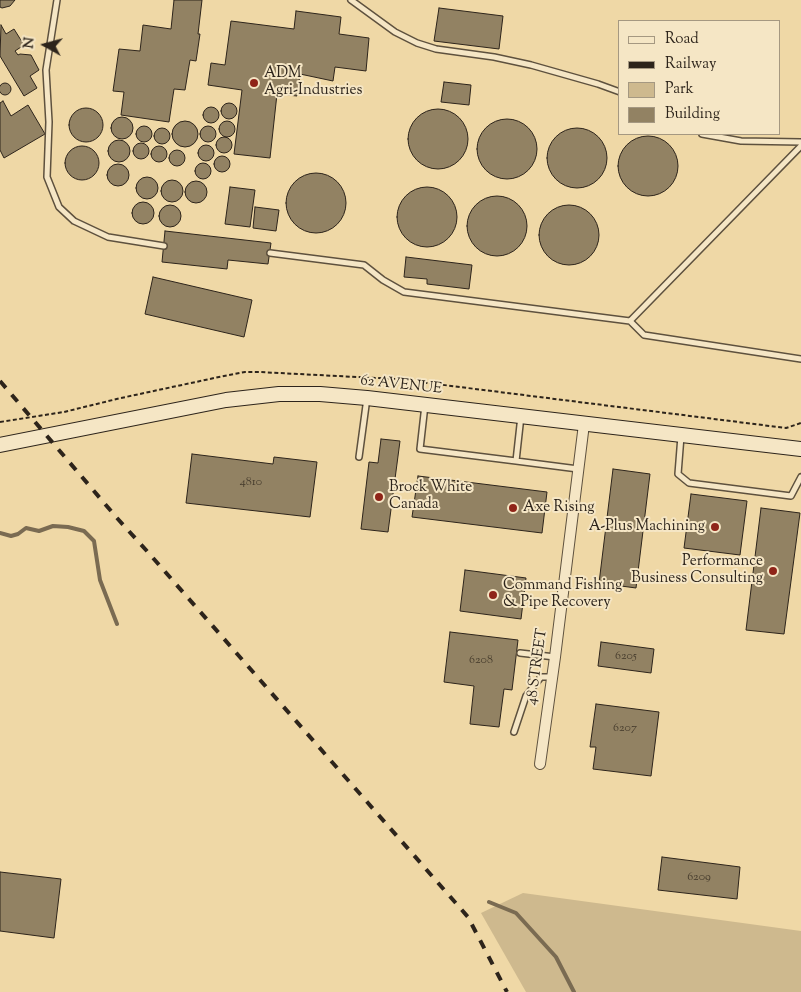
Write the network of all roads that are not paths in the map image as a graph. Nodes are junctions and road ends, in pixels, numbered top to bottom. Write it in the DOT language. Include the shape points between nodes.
graph roads {
  1 [pos="57,0"];
  2 [pos="351,0"];
  3 [pos="618,91"];
  4 [pos="708,135"];
  5 [pos="801,142"];
  6 [pos="801,146"];
  7 [pos="164,246"];
  8 [pos="270,253"];
  9 [pos="630,321"];
  10 [pos="801,359"];
  11 [pos="367,398"];
  12 [pos="425,404"];
  13 [pos="522,416"];
  14 [pos="584,424"];
  15 [pos="682,435"];
  16 [pos="0,445"];
  17 [pos="801,449"];
  18 [pos="359,457"];
  19 [pos="516,461"];
  20 [pos="578,469"];
  21 [pos="801,477"];
  22 [pos="520,653"];
  23 [pos="555,657"];
  24 [pos="552,677"];
  25 [pos="514,732"];
  26 [pos="540,764"];
  1 -- 7 [label="lane" via="46,70 49,122 47,176 59,207 74,221 108,237"];
  2 -- 3 [label="lane" via="417,44 531,65"];
  4 -- 5 [label="lane" via="741,141"];
  6 -- 9 [label="lane"];
  8 -- 9 [label="lane" via="364,265 404,292"];
  9 -- 10 [label="lane" via="644,335"];
  11 -- 12 [label="main road, 62 AVENUE"];
  11 -- 16 [label="main road, 62 AVENUE" via="320,394 250,396"];
  11 -- 18 [label="lane"];
  12 -- 13 [label="main road, 62 AVENUE"];
  12 -- 19 [label="lane" via="420,448"];
  13 -- 14 [label="main road, 62 AVENUE"];
  13 -- 19 [label="lane"];
  14 -- 15 [label="main road, 62 AVENUE"];
  14 -- 20 [label="street, 48 STREET"];
  15 -- 17 [label="main road, 62 AVENUE"];
  15 -- 21 [label="lane" via="678,474 689,483 791,496"];
  19 -- 20 [label="lane"];
  20 -- 23 [label="street, 48 STREET"];
  22 -- 23 [label="lane"];
  23 -- 24 [label="street, 48 STREET"];
  24 -- 25 [label="lane" via="541,677 526,696"];
  24 -- 26 [label="street, 48 STREET"];
}
